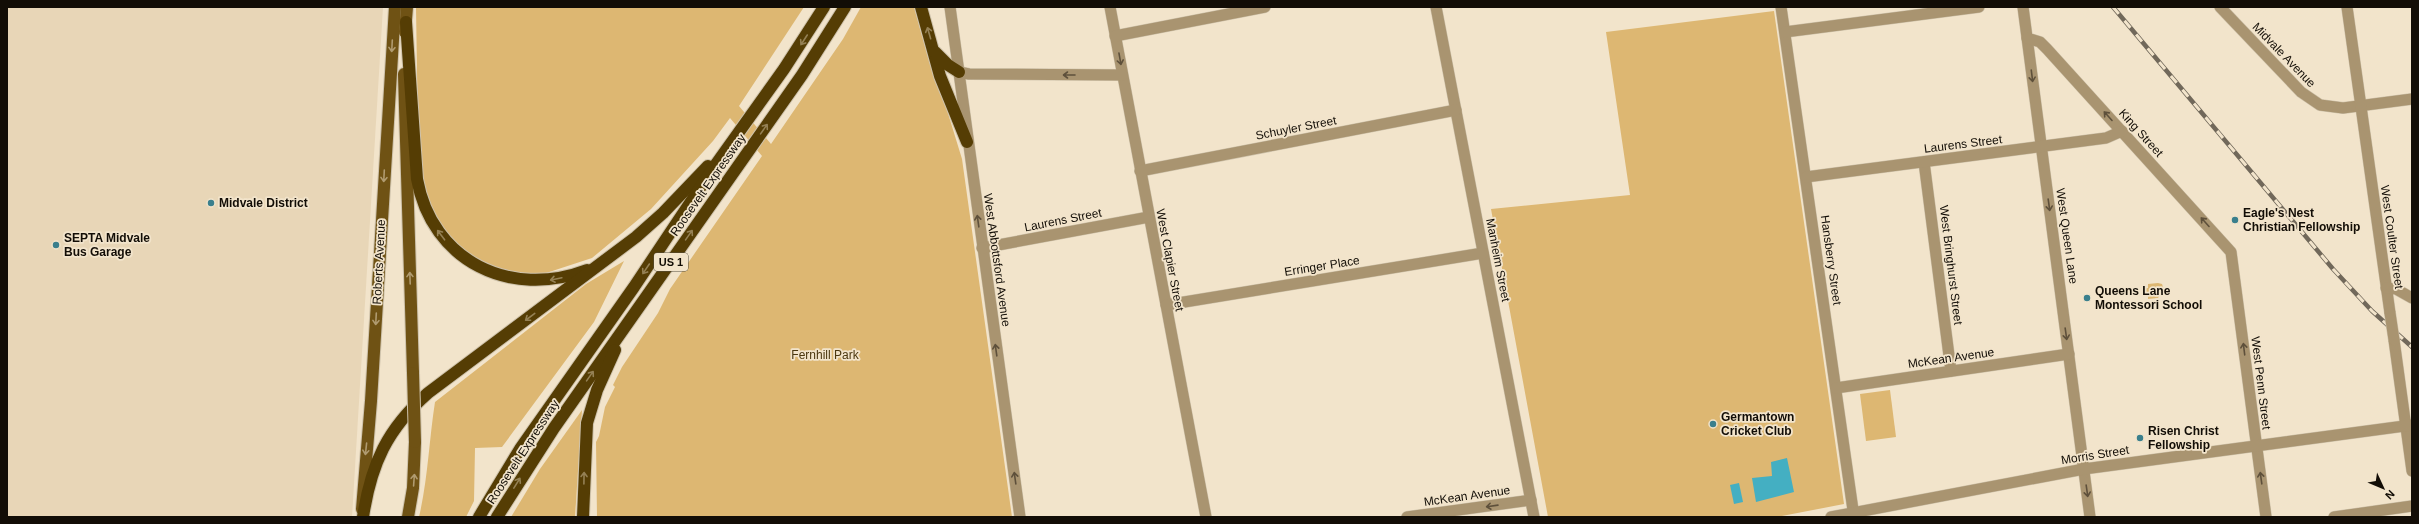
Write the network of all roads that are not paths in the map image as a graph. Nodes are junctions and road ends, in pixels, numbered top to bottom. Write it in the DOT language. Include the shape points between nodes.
graph roads {
  1 [pos="395,7"];
  2 [pos="407,7"];
  3 [pos="824,7"];
  4 [pos="845,7"];
  5 [pos="921,7"];
  6 [pos="950,7"];
  7 [pos="1110,7"];
  8 [pos="1265,7"];
  9 [pos="1436,7"];
  10 [pos="1781,7"];
  11 [pos="1979,7"];
  12 [pos="2023,7"];
  13 [pos="2220,7"];
  14 [pos="2347,7"];
  15 [pos="406,22"];
  16 [pos="1785,32"];
  17 [pos="1115,36"];
  18 [pos="2027,38"];
  19 [pos="934,51"];
  20 [pos="958,72"];
  21 [pos="1122,75"];
  22 [pos="2412,99"];
  23 [pos="2360,106"];
  24 [pos="1456,110"];
  25 [pos="740,131"];
  26 [pos="2122,131"];
  27 [pos="967,142"];
  28 [pos="2042,147"];
  29 [pos="1924,162"];
  30 [pos="1140,171"];
  31 [pos="1806,177"];
  32 [pos="1149,217"];
  33 [pos="982,248"];
  34 [pos="2231,252"];
  35 [pos="1483,253"];
  36 [pos="606,260"];
  37 [pos="2386,288"];
  38 [pos="2412,298"];
  39 [pos="1166,305"];
  40 [pos="632,315"];
  41 [pos="2069,354"];
  42 [pos="1951,371"];
  43 [pos="1836,388"];
  44 [pos="2409,425"];
  45 [pos="2256,445"];
  46 [pos="2084,469"];
  47 [pos="2412,471"];
  48 [pos="1531,500"];
  49 [pos="2412,506"];
  50 [pos="1854,515"];
  51 [pos="362,517"];
  52 [pos="408,517"];
  53 [pos="479,517"];
  54 [pos="497,517"];
  55 [pos="583,517"];
  56 [pos="1020,517"];
  57 [pos="1206,517"];
  58 [pos="1408,517"];
  59 [pos="1534,517"];
  60 [pos="1831,517"];
  61 [pos="2090,517"];
  62 [pos="2266,517"];
  63 [pos="2334,517"];
  1 -- 51 [label="main road, Roberts Avenue, one-way" via="371,401 361,492"];
  2 -- 15 [label="main road"];
  3 -- 25 [label="highway, Roosevelt Expressway / US 1, one-way"];
  40 -- 4 [label="highway, Roosevelt Expressway / US 1, one-way" via="802,75"];
  19 -- 5 [label="highway, one-way"];
  6 -- 20 [label="street, West Abbottsford Avenue"];
  7 -- 17 [label="street, West Clapier Street"];
  8 -- 17 [label="street"];
  9 -- 24 [label="street, Manheim Street"];
  10 -- 16 [label="street, Hansberry Street"];
  11 -- 16 [label="street"];
  12 -- 18 [label="street, West Queen Lane"];
  13 -- 23 [label="street, Midvale Avenue" via="2311,100 2332,108"];
  14 -- 23 [label="street, West Coulter Street"];
  36 -- 15 [label="highway, one-way" via="564,277 544,281 523,280 476,265 442,238 423,205 417,179"];
  52 -- 15 [label="main road, one-way, bridge" via="414,488 414,442 404,71"];
  16 -- 31 [label="street, Hansberry Street"];
  17 -- 21 [label="street, West Clapier Street, one-way"];
  26 -- 18 [label="street, King Street, one-way" via="2040,42"];
  18 -- 28 [label="street, West Queen Lane, one-way"];
  19 -- 20 [label="highway"];
  19 -- 27 [label="highway" via="948,97"];
  21 -- 20 [label="street, one-way"];
  20 -- 27 [label="street, West Abbottsford Avenue"];
  21 -- 30 [label="street, West Clapier Street"];
  22 -- 23 [label="street"];
  23 -- 37 [label="street, West Coulter Street"];
  24 -- 30 [label="street, Schuyler Street"];
  24 -- 35 [label="street, Manheim Street"];
  25 -- 36 [label="highway" via="663,213"];
  25 -- 53 [label="highway, Roosevelt Expressway / US 1, one-way" via="520,449"];
  26 -- 28 [label="street, Laurens Street" via="2106,138"];
  34 -- 26 [label="street, King Street, one-way"];
  33 -- 27 [label="street, West Abbottsford Avenue, one-way"];
  28 -- 29 [label="street, Laurens Street"];
  28 -- 41 [label="street, West Queen Lane, one-way"];
  29 -- 31 [label="street, Laurens Street"];
  29 -- 42 [label="street, West Bringhurst Street"];
  30 -- 32 [label="street, West Clapier Street"];
  31 -- 43 [label="street, Hansberry Street"];
  32 -- 33 [label="street, Laurens Street"];
  32 -- 39 [label="street, West Clapier Street"];
  56 -- 33 [label="street, West Abbottsford Avenue, one-way"];
  45 -- 34 [label="street, West Penn Street, one-way"];
  35 -- 39 [label="street, Erringer Place"];
  35 -- 48 [label="street, Manheim Street"];
  36 -- 51 [label="highway, one-way" via="428,393 408,412 381,450 370,480"];
  37 -- 38 [label="street" via="2396,289"];
  37 -- 44 [label="street, West Coulter Street, bridge"];
  39 -- 57 [label="street, West Clapier Street"];
  54 -- 40 [label="highway, Roosevelt Expressway / US 1, one-way" via="538,452"];
  55 -- 40 [label="highway, one-way" via="584,448 588,424 597,390"];
  41 -- 42 [label="street, McKean Avenue"];
  41 -- 46 [label="street, West Queen Lane"];
  42 -- 43 [label="street, McKean Avenue"];
  43 -- 50 [label="street, Hansberry Street"];
  44 -- 45 [label="street, Morris Street"];
  44 -- 47 [label="street, West Coulter Street"];
  45 -- 46 [label="street, Morris Street"];
  62 -- 45 [label="street, West Penn Street, one-way"];
  46 -- 50 [label="street, Morris Street"];
  46 -- 61 [label="street, West Queen Lane, one-way"];
  48 -- 58 [label="street, McKean Avenue, one-way"];
  48 -- 59 [label="street, Manheim Street"];
  49 -- 63 [label="street"];
  50 -- 60 [label="street, Morris Street"];
}
